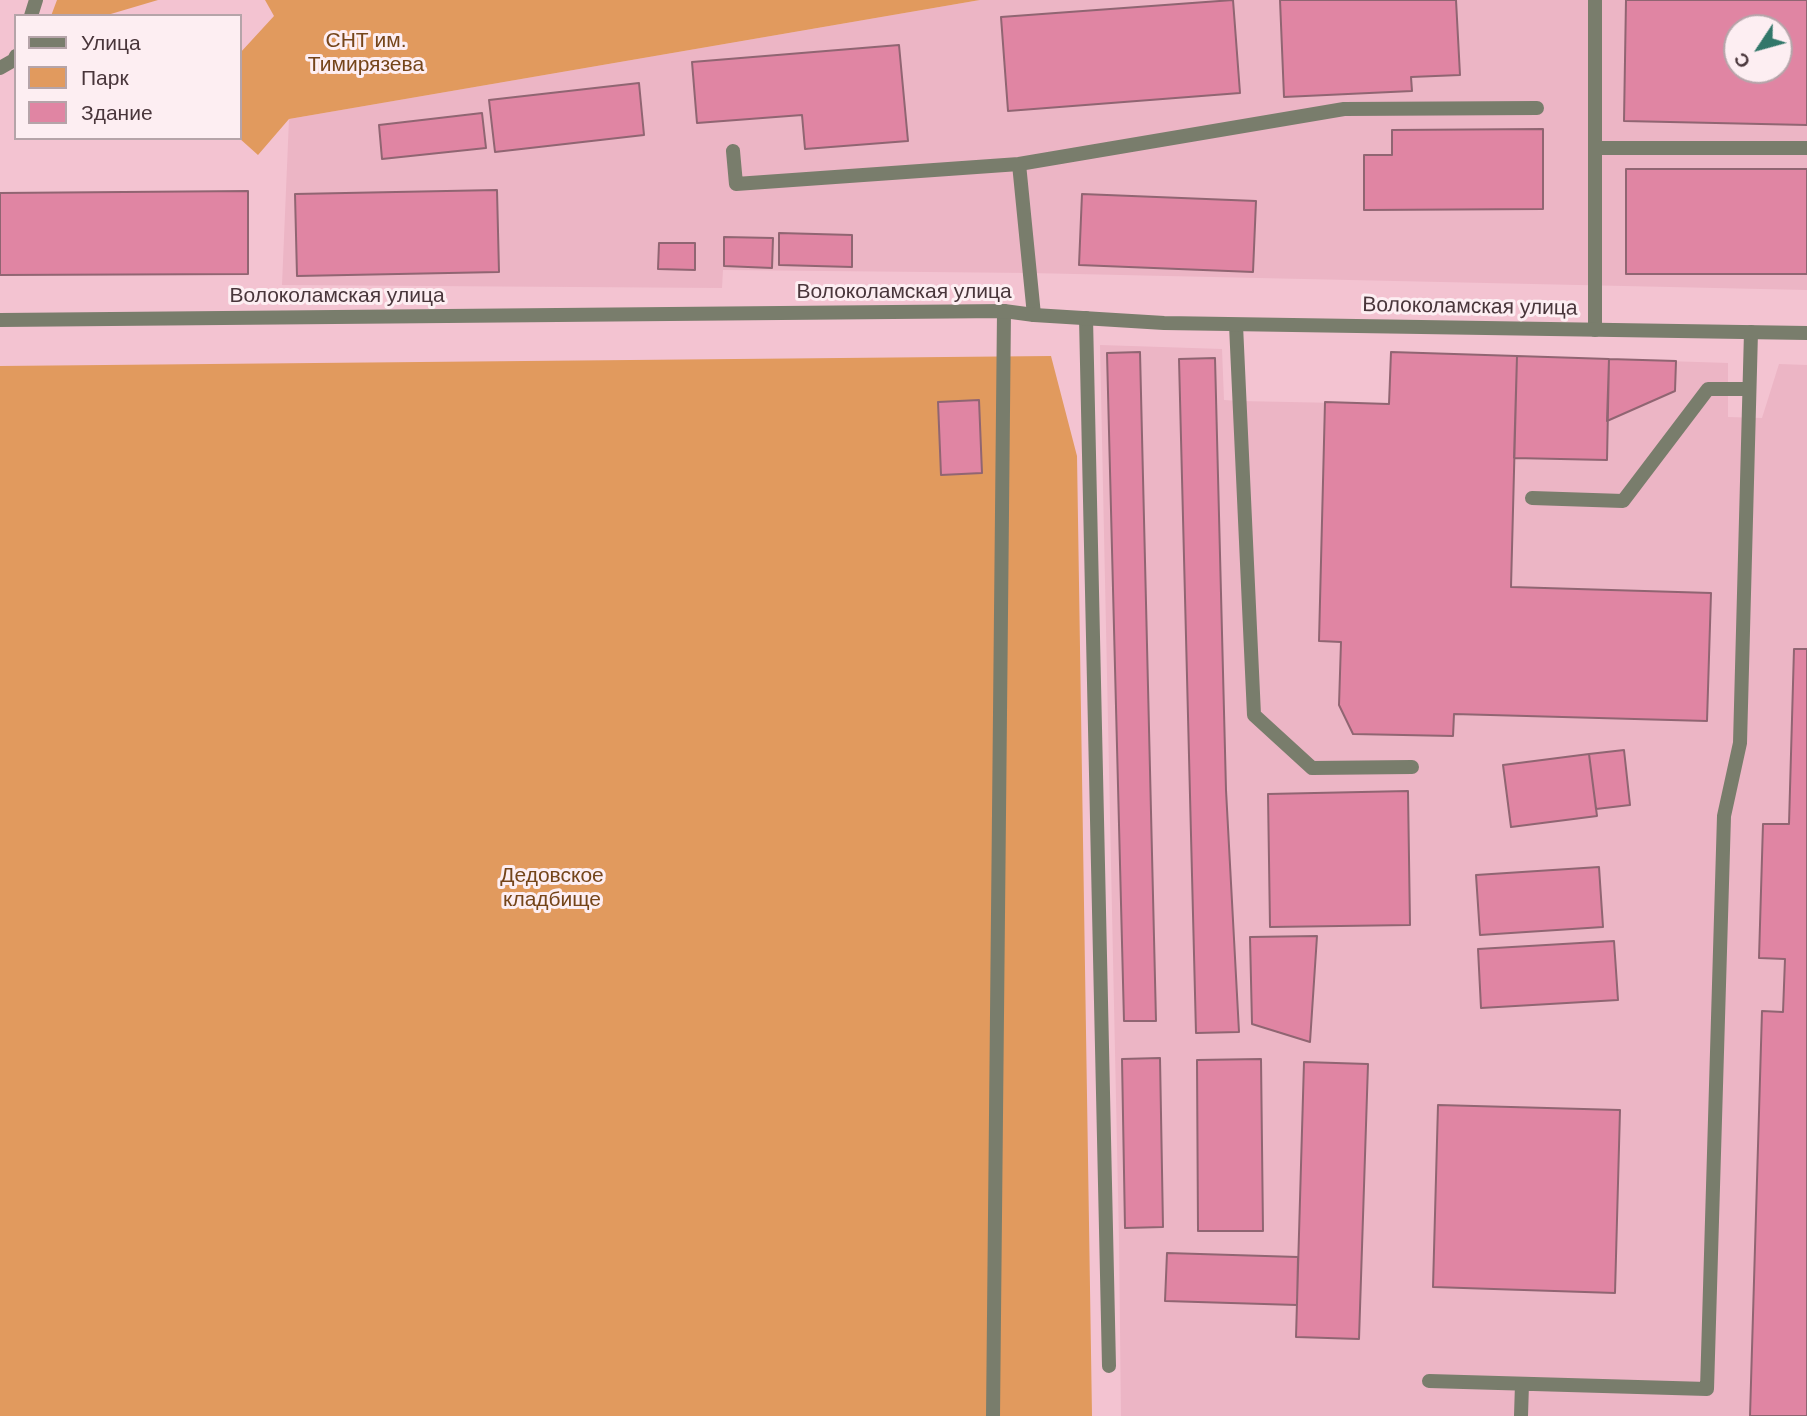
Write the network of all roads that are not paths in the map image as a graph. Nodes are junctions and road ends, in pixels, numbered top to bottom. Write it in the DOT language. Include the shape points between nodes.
graph roads {
  1 [pos="1594,0"];
  2 [pos="1537,108"];
  3 [pos="1595,148"];
  4 [pos="1807,148"];
  5 [pos="733,150"];
  6 [pos="1019,164"];
  7 [pos="1004,311"];
  8 [pos="1034,315"];
  9 [pos="1086,318"];
  10 [pos="0,320"];
  11 [pos="1236,325"];
  12 [pos="1595,330"];
  13 [pos="1751,332"];
  14 [pos="1807,333"];
  15 [pos="1749,390"];
  16 [pos="1532,498"];
  17 [pos="1412,767"];
  18 [pos="1108,1366"];
  19 [pos="1429,1381"];
  20 [pos="1522,1384"];
  21 [pos="993,1416"];
  22 [pos="1521,1416"];
  1 -- 3 [label="street"];
  2 -- 6 [label="street" via="1344,108"];
  3 -- 4 [label="street"];
  3 -- 12 [label="street"];
  5 -- 6 [label="street" via="737,184"];
  6 -- 8 [label="street"];
  7 -- 8 [label="street, Волоколамская улица"];
  7 -- 10 [label="street, Волоколамская улица"];
  7 -- 21 [label="street"];
  8 -- 9 [label="street, Волоколамская улица"];
  9 -- 11 [label="street, Волоколамская улица"];
  9 -- 18 [label="street"];
  11 -- 12 [label="street, Волоколамская улица"];
  11 -- 17 [label="street" via="1254,715 1312,768"];
  12 -- 13 [label="street, Волоколамская улица"];
  13 -- 14 [label="street, Волоколамская улица"];
  13 -- 15 [label="street"];
  15 -- 16 [label="street" via="1709,389 1623,501"];
  15 -- 20 [label="street" via="1740,743 1724,816 1707,1389"];
  19 -- 20 [label="street"];
  20 -- 22 [label="street"];
}
